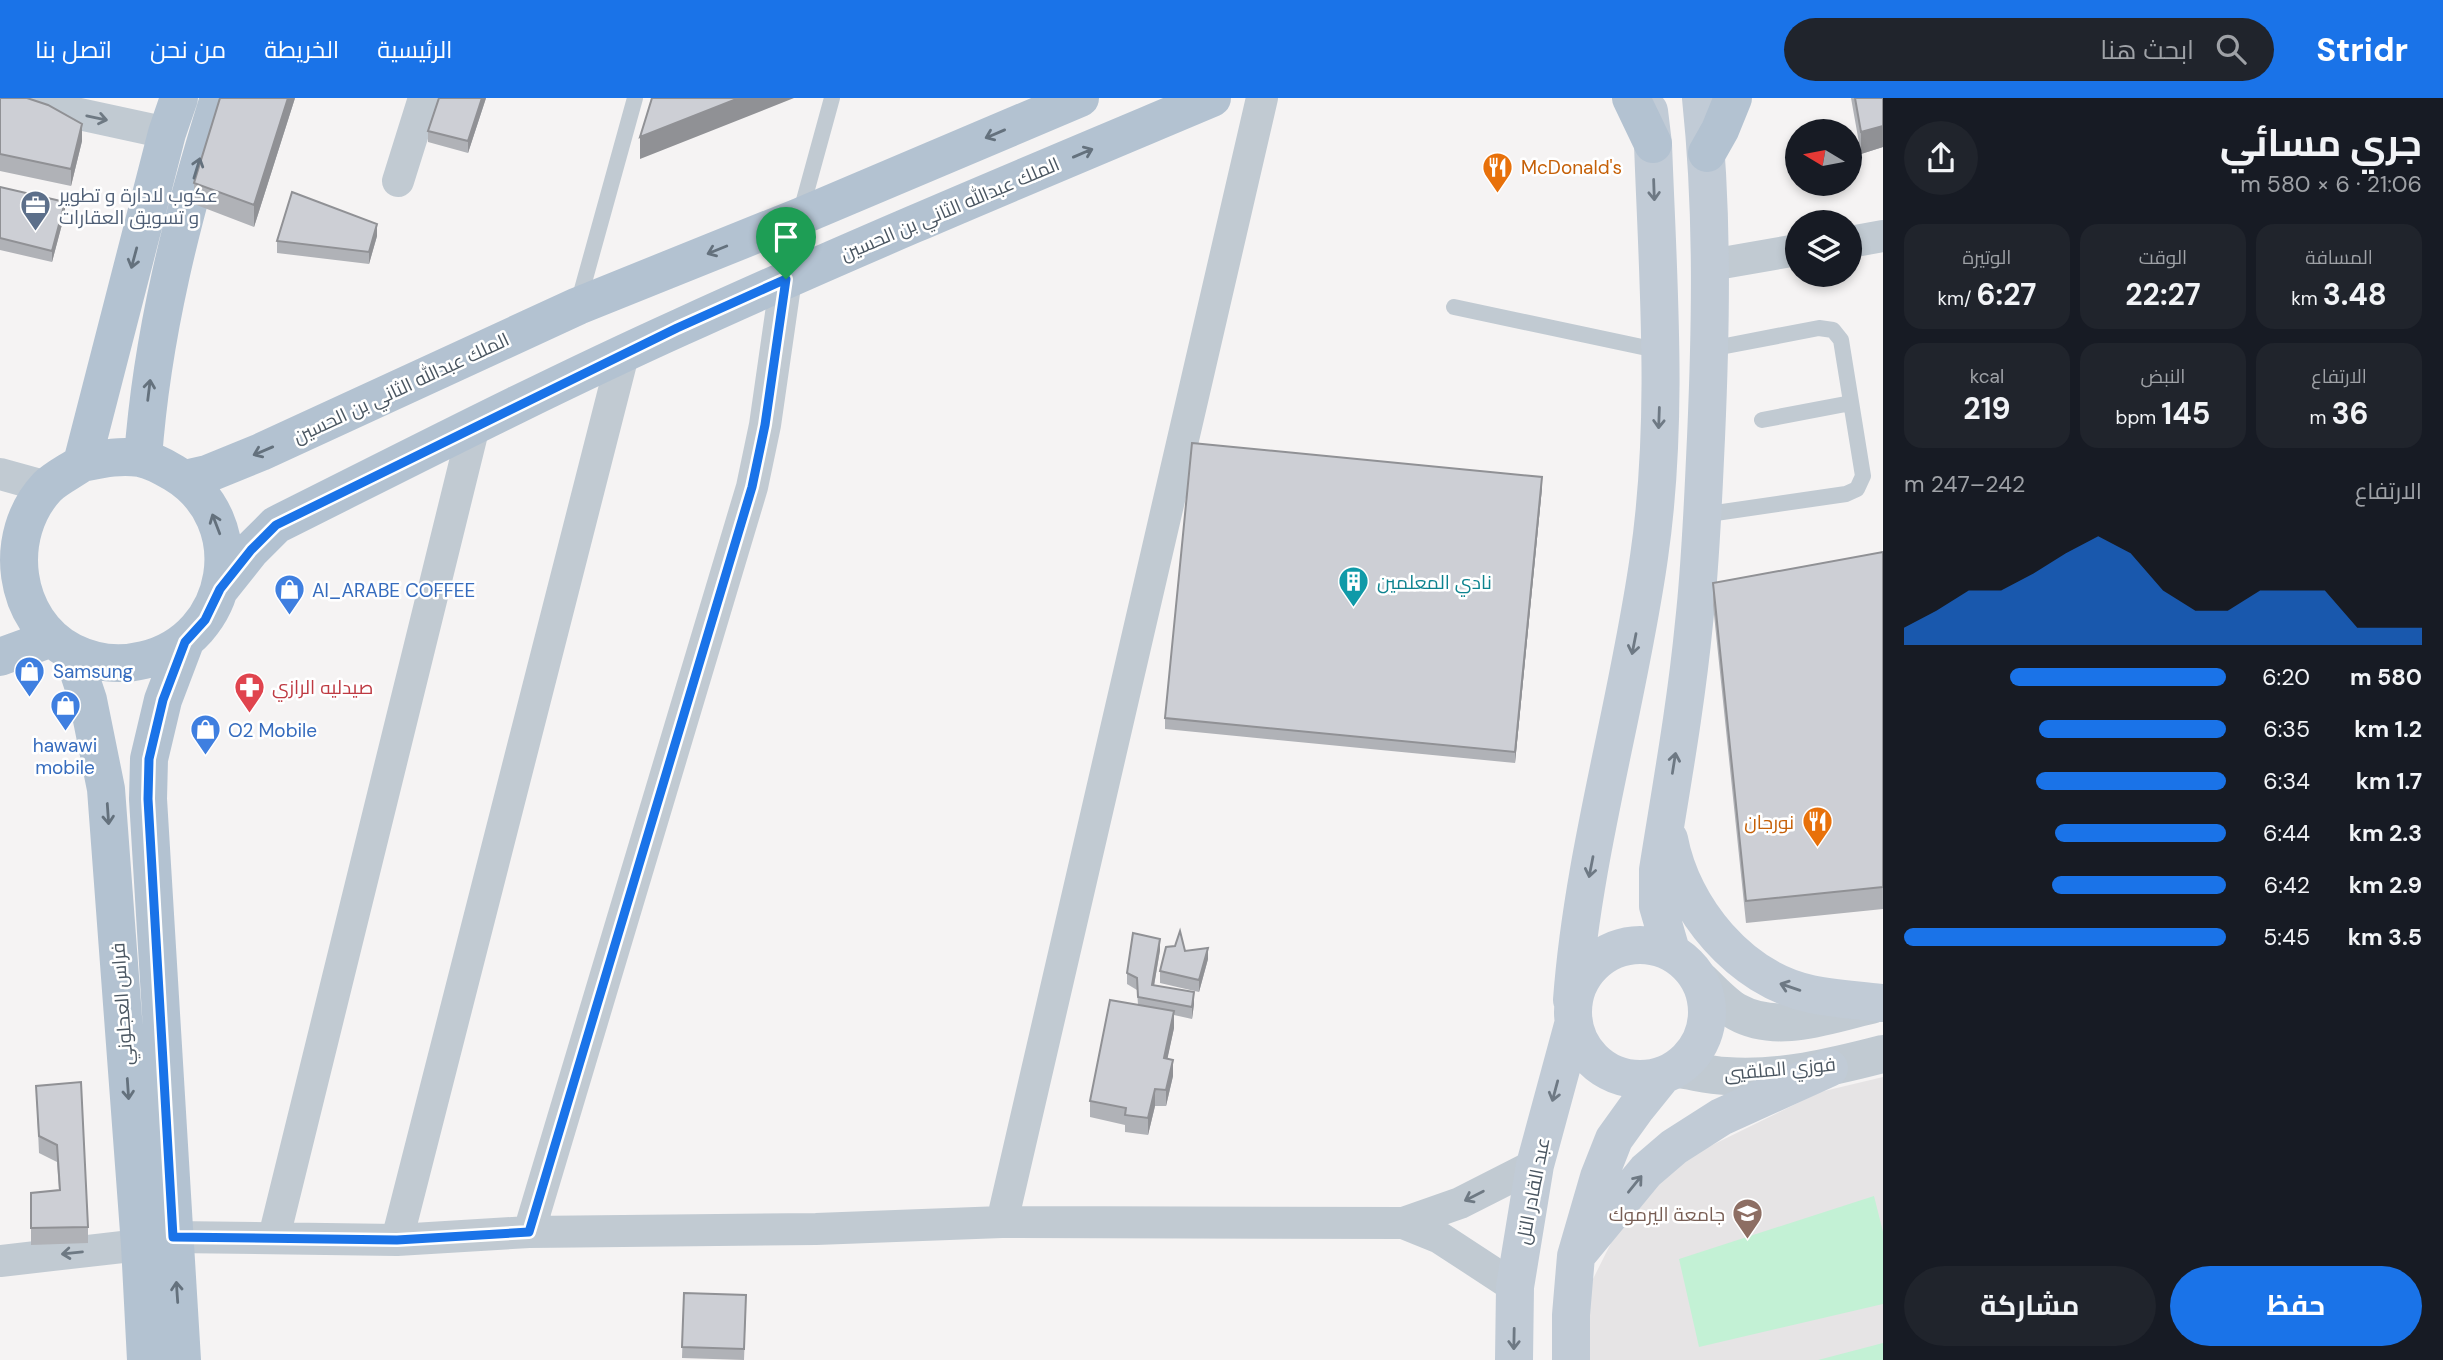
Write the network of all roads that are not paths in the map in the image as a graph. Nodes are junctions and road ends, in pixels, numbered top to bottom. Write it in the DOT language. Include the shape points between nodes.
graph roads {
  1 [pos="6,98"];
  2 [pos="179,98"];
  3 [pos="219,98"];
  4 [pos="424,98"];
  5 [pos="635,98"];
  6 [pos="832,98"];
  7 [pos="1080,98"];
  8 [pos="1212,98"];
  9 [pos="1262,98"];
  10 [pos="1631,98"];
  11 [pos="1648,98"];
  12 [pos="1701,98"];
  13 [pos="1733,98"];
  14 [pos="167,134"];
  15 [pos="1653,144"];
  16 [pos="1707,153"];
  17 [pos="398,181"];
  18 [pos="799,217"];
  19 [pos="1883,236"];
  20 [pos="1862,240"];
  21 [pos="1785,252"];
  22 [pos="1711,265"];
  23 [pos="786,279"];
  24 [pos="578,306"];
  25 [pos="1454,307"];
  26 [pos="1710,349"];
  27 [pos="1661,351"];
  28 [pos="623,355"];
  29 [pos="1851,404"];
  30 [pos="1762,419"];
  31 [pos="474,426"];
  32 [pos="143,458"];
  33 [pos="82,463"];
  34 [pos="0,474"];
  35 [pos="185,480"];
  36 [pos="47,487"];
  37 [pos="1702,515"];
  38 [pos="9,572"];
  39 [pos="220,589"];
  40 [pos="185,642"];
  41 [pos="62,645"];
  42 [pos="0,657"];
  43 [pos="1666,821"];
  44 [pos="1671,951"];
  45 [pos="1700,981"];
  46 [pos="1882,1002"];
  47 [pos="1573,1013"];
  48 [pos="1883,1054"];
  49 [pos="1829,1068"];
  50 [pos="1669,1072"];
  51 [pos="1535,1165"];
  52 [pos="1003,1222"];
  53 [pos="1402,1223"];
  54 [pos="529,1232"];
  55 [pos="274,1237"];
  56 [pos="397,1240"];
  57 [pos="157,1241"];
  58 [pos="1576,1256"];
  59 [pos="0,1261"];
  60 [pos="1515,1287"];
  61 [pos="146,1360"];
  62 [pos="183,1360"];
  63 [pos="1514,1360"];
  64 [pos="1572,1360"];
  1 -- 14 [label="street, one-way"];
  2 -- 14 [label="main road"];
  32 -- 3 [label="main road, one-way" via="156,340 193,182"];
  4 -- 17 [label="street"];
  5 -- 24 [label="lane"];
  6 -- 18 [label="lane"];
  7 -- 18 [label="main road, الملك عبدالله الثاني بن الحسين, one-way"];
  23 -- 8 [label="main road, الملك عبدالله الثاني بن الحسين, one-way"];
  9 -- 52 [label="street"];
  10 -- 15 [label="main road"];
  11 -- 15 [label="main road"];
  12 -- 16 [label="main road"];
  13 -- 16 [label="main road"];
  14 -- 33 [label="main road, one-way"];
  15 -- 27 [label="main road, one-way"];
  16 -- 22 [label="main road"];
  18 -- 24 [label="main road, الملك عبدالله الثاني بن الحسين, one-way"];
  19 -- 20 [label="street"];
  21 -- 22 [label="street"];
  22 -- 26 [label="main road"];
  23 -- 28 [label="main road, الملك عبدالله الثاني بن الحسين"];
  23 -- 54 [label="street" via="752,487"];
  24 -- 35 [label="main road, الملك عبدالله الثاني بن الحسين, one-way" via="261,452"];
  25 -- 27 [label="lane"];
  26 -- 29 [label="lane" via="1819,328 1833,330 1841,340"];
  26 -- 37 [label="main road"];
  27 -- 47 [label="main road, one-way" via="1650,554 1581,921"];
  28 -- 31 [label="main road, الملك عبدالله الثاني بن الحسين"];
  28 -- 56 [label="street"];
  29 -- 30 [label="lane"];
  29 -- 37 [label="lane" via="1863,476 1857,489"];
  31 -- 39 [label="main road, الملك عبدالله الثاني بن الحسين" via="276,525"];
  31 -- 55 [label="street"];
  32 -- 33 [label="main road" via="112,457"];
  32 -- 35 [label="main road"];
  33 -- 36 [label="main road"];
  34 -- 36 [label="street"];
  39 -- 35 [label="main road, one-way" via="224,557 218,524 202,495"];
  36 -- 38 [label="main road" via="31,512"];
  43 -- 37 [label="main road, one-way" via="1694,624"];
  38 -- 41 [label="main road" via="34,618"];
  39 -- 40 [label="main road" via="205,620"];
  40 -- 41 [label="main road" via="159,657 130,664 100,662"];
  40 -- 57 [label="main road, فراس العجلوني" via="163,700 152,747 148,799"];
  41 -- 42 [label="main road"];
  41 -- 57 [label="main road, فراس العجلوني, one-way" via="88,700 106,789"];
  43 -- 44 [label="main road" via="1658,906"];
  46 -- 43 [label="main road, one-way" via="1810,994 1775,981 1743,960 1716,934 1687,892 1671,851"];
  44 -- 45 [label="main road" via="1688,963"];
  44 -- 47 [label="main road" via="1651,944 1609,951 1592,963 1580,980"];
  45 -- 46 [label="street" via="1736,1012 1759,1021 1784,1023"];
  45 -- 50 [label="main road" via="1707,1004 1705,1029 1695,1052"];
  47 -- 50 [label="main road" via="1581,1047 1597,1065 1616,1076 1639,1080"];
  47 -- 51 [label="main road, عبد القادر التل, one-way"];
  48 -- 49 [label="street, فوزي الملقيي"];
  49 -- 50 [label="street, فوزي الملقيي" via="1746,1076"];
  58 -- 49 [label="main road, one-way" via="1646,1171 1674,1147 1721,1116"];
  50 -- 58 [label="main road" via="1614,1139"];
  51 -- 53 [label="street, one-way" via="1460,1203"];
  51 -- 60 [label="main road, عبد القادر التل"];
  52 -- 53 [label="street"];
  52 -- 54 [label="street"];
  53 -- 60 [label="street" via="1440,1238"];
  54 -- 56 [label="street"];
  55 -- 56 [label="street"];
  55 -- 57 [label="street"];
  57 -- 59 [label="street, one-way"];
  57 -- 61 [label="main road, فراس العجلوني"];
  62 -- 57 [label="main road, فراس العجلوني, one-way"];
  58 -- 64 [label="main road"];
  60 -- 63 [label="main road, عبد القادر التل, one-way"];
}
